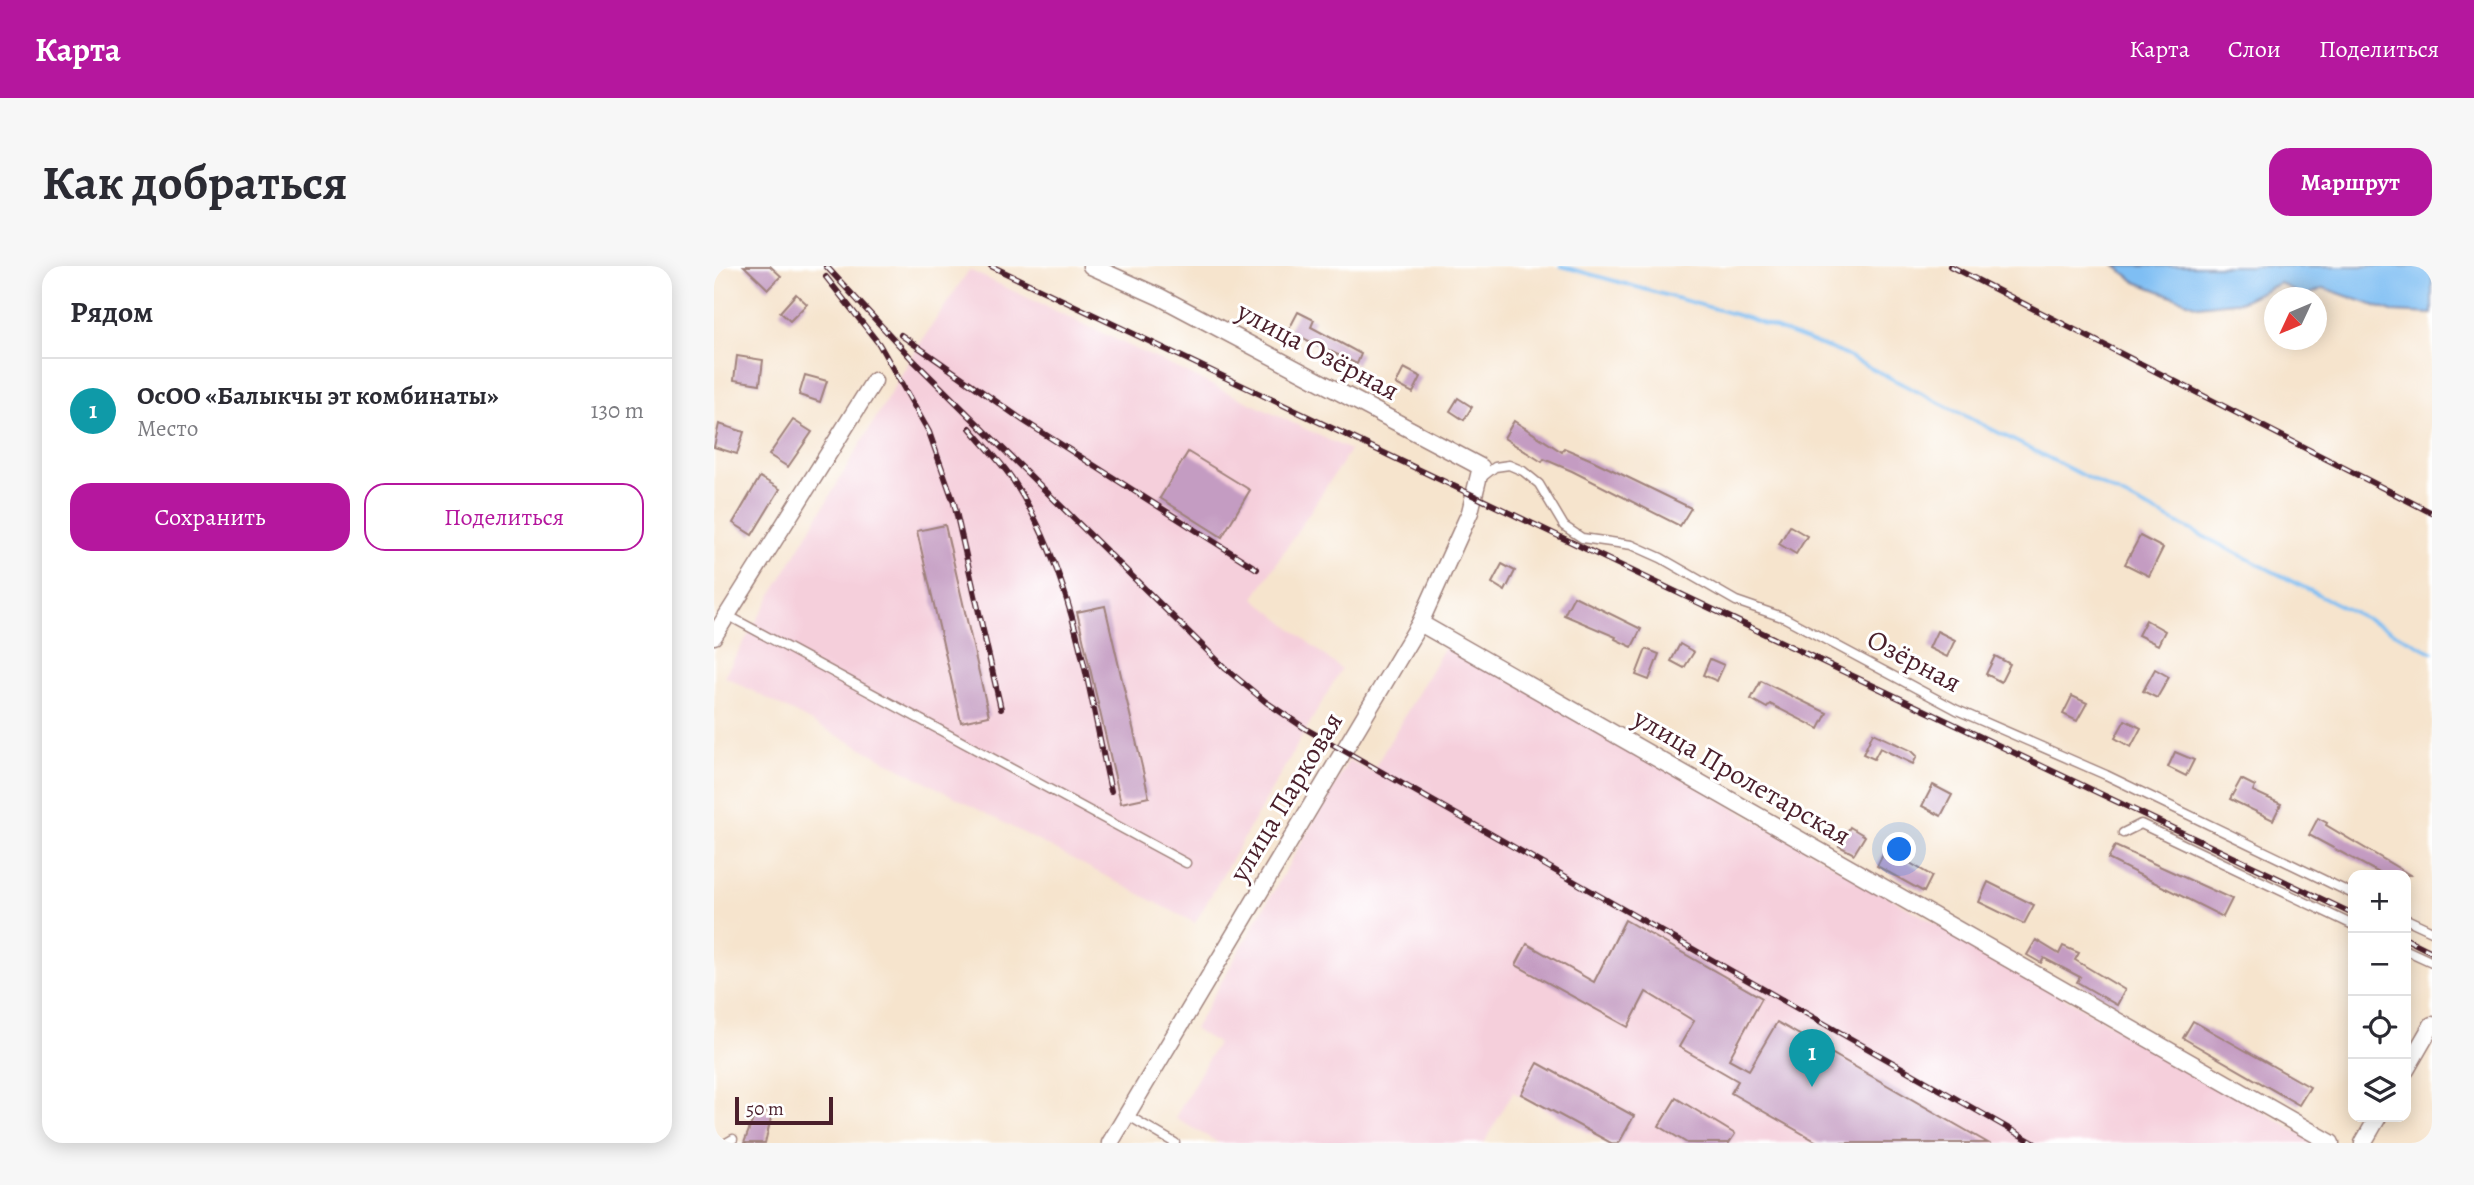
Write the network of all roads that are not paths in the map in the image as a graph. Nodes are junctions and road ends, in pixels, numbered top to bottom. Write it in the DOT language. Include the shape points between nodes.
graph roads {
  1 [pos="1091,266"];
  2 [pos="874,381"];
  3 [pos="1479,474"];
  4 [pos="727,615"];
  5 [pos="1420,623"];
  6 [pos="714,636"];
  7 [pos="2123,833"];
  8 [pos="1186,863"];
  9 [pos="2348,892"];
  10 [pos="2411,921"];
  11 [pos="2348,923"];
  12 [pos="2432,931"];
  13 [pos="2411,952"];
  14 [pos="2432,962"];
  15 [pos="2432,1024"];
  16 [pos="2411,1061"];
  17 [pos="1127,1115"];
  18 [pos="2375,1122"];
  19 [pos="1110,1143"];
  20 [pos="1175,1143"];
  21 [pos="2331,1143"];
  22 [pos="2363,1143"];
  1 -- 3 [label="street, улица Озёрная" via="1160,297"];
  2 -- 4 [label="street"];
  3 -- 5 [label="street, улица Парковая" via="1470,512"];
  3 -- 9 [label="lane, Озёрная" via="1509,465 1523,471 1539,484 1564,526 1582,538 1632,545 1661,558 1736,601 1785,618 1957,710 2106,775"];
  4 -- 6 [label="street"];
  4 -- 8 [label="lane"];
  5 -- 17 [label="street, улица Парковая"];
  5 -- 21 [label="street, улица Пролетарская"];
  7 -- 11 [label="lane" via="2141,824"];
  10 -- 12 [label="lane"];
  13 -- 14 [label="lane"];
  15 -- 16 [label="street"];
  17 -- 19 [label="street, улица Парковая"];
  17 -- 20 [label="lane"];
  18 -- 22 [label="street"];
}
